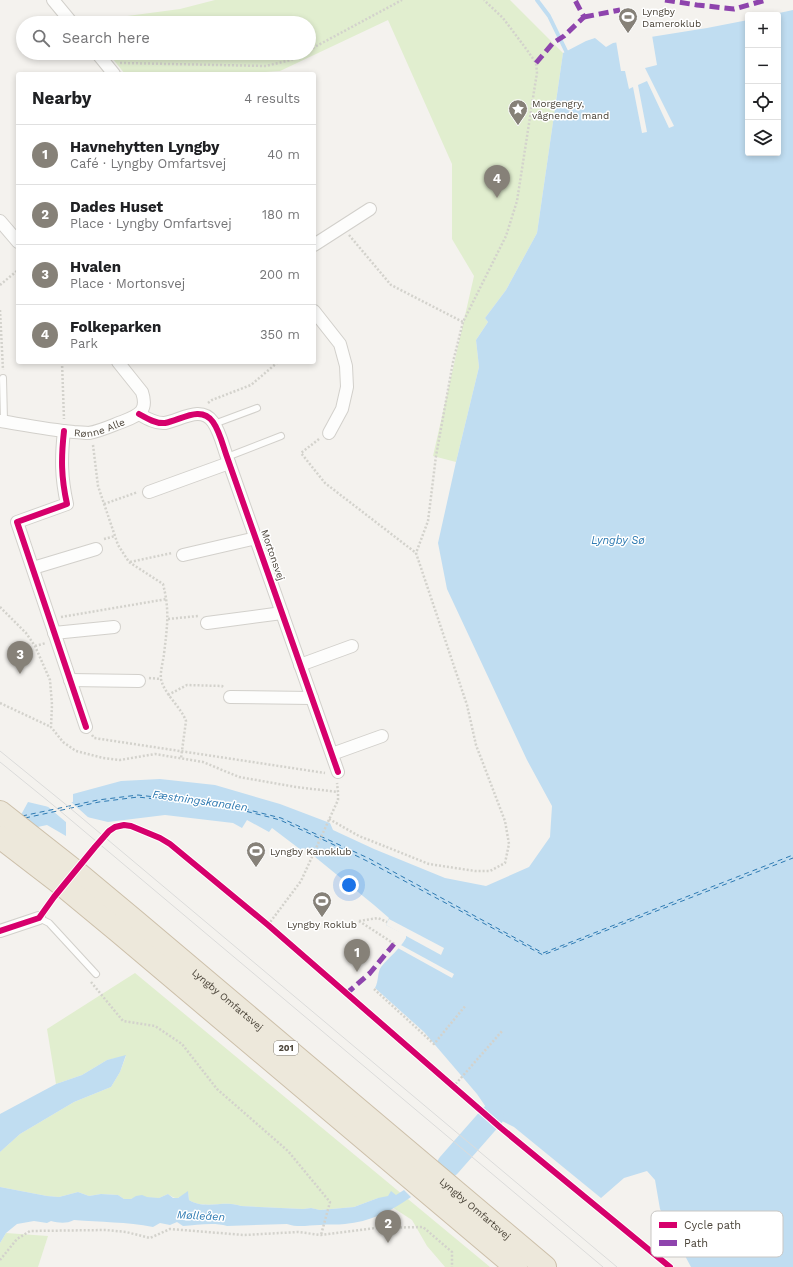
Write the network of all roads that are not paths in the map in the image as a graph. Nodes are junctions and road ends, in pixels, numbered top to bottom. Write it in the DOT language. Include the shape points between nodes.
graph roads {
  1 [pos="53,0"];
  2 [pos="66,16"];
  3 [pos="102,60"];
  4 [pos="112,72"];
  5 [pos="370,209"];
  6 [pos="0,221"];
  7 [pos="16,240"];
  8 [pos="316,244"];
  9 [pos="316,314"];
  10 [pos="120,364"];
  11 [pos="4,378"];
  12 [pos="257,408"];
  13 [pos="141,409"];
  14 [pos="2,421"];
  15 [pos="214,424"];
  16 [pos="64,431"];
  17 [pos="328,433"];
  18 [pos="281,436"];
  19 [pos="228,460"];
  20 [pos="149,492"];
  21 [pos="256,538"];
  22 [pos="96,549"];
  23 [pos="183,555"];
  24 [pos="33,568"];
  25 [pos="282,613"];
  26 [pos="207,623"];
  27 [pos="114,627"];
  28 [pos="54,633"];
  29 [pos="352,646"];
  30 [pos="300,664"];
  31 [pos="70,680"];
  32 [pos="139,681"];
  33 [pos="230,697"];
  34 [pos="312,698"];
  35 [pos="86,727"];
  36 [pos="382,736"];
  37 [pos="332,754"];
  38 [pos="337,773"];
  39 [pos="2,814"];
  40 [pos="0,837"];
  41 [pos="39,918"];
  42 [pos="0,931"];
  43 [pos="96,974"];
  44 [pos="516,1267"];
  45 [pos="545,1267"];
  1 -- 2 [label="street"];
  3 -- 4 [label="street"];
  5 -- 8 [label="street"];
  6 -- 7 [label="street"];
  9 -- 17 [label="street" via="340,344 346,366 347,387 342,409"];
  10 -- 13 [label="street" via="142,392"];
  11 -- 14 [label="lane"];
  12 -- 15 [label="lane"];
  13 -- 15 [label="street" via="154,422 164,423 197,413 210,418"];
  13 -- 16 [label="street, Rønne Alle" via="111,426 92,432"];
  14 -- 16 [label="street, Rønne Alle"];
  15 -- 19 [label="street, Mortonsvej"];
  16 -- 24 [label="street" via="61,456 67,504 17,522"];
  18 -- 19 [label="lane"];
  19 -- 20 [label="street"];
  19 -- 21 [label="street, Mortonsvej"];
  21 -- 23 [label="street, Mortonsvej"];
  21 -- 25 [label="street, Mortonsvej"];
  22 -- 24 [label="street"];
  24 -- 28 [label="street"];
  25 -- 26 [label="street"];
  25 -- 30 [label="street, Mortonsvej"];
  27 -- 28 [label="street"];
  28 -- 31 [label="street"];
  29 -- 30 [label="street"];
  30 -- 34 [label="street, Mortonsvej"];
  31 -- 32 [label="street"];
  31 -- 35 [label="street"];
  33 -- 34 [label="street"];
  34 -- 37 [label="street, Mortonsvej"];
  36 -- 37 [label="street"];
  37 -- 38 [label="street, Mortonsvej"];
  39 -- 45 [label="highway, Lyngby Omfartsvej / 201" via="134,920"];
  40 -- 44 [label="highway, Lyngby Omfartsvej / 201" via="107,922"];
  41 -- 42 [label="street"];
  41 -- 43 [label="lane" via="49,923"];
}
